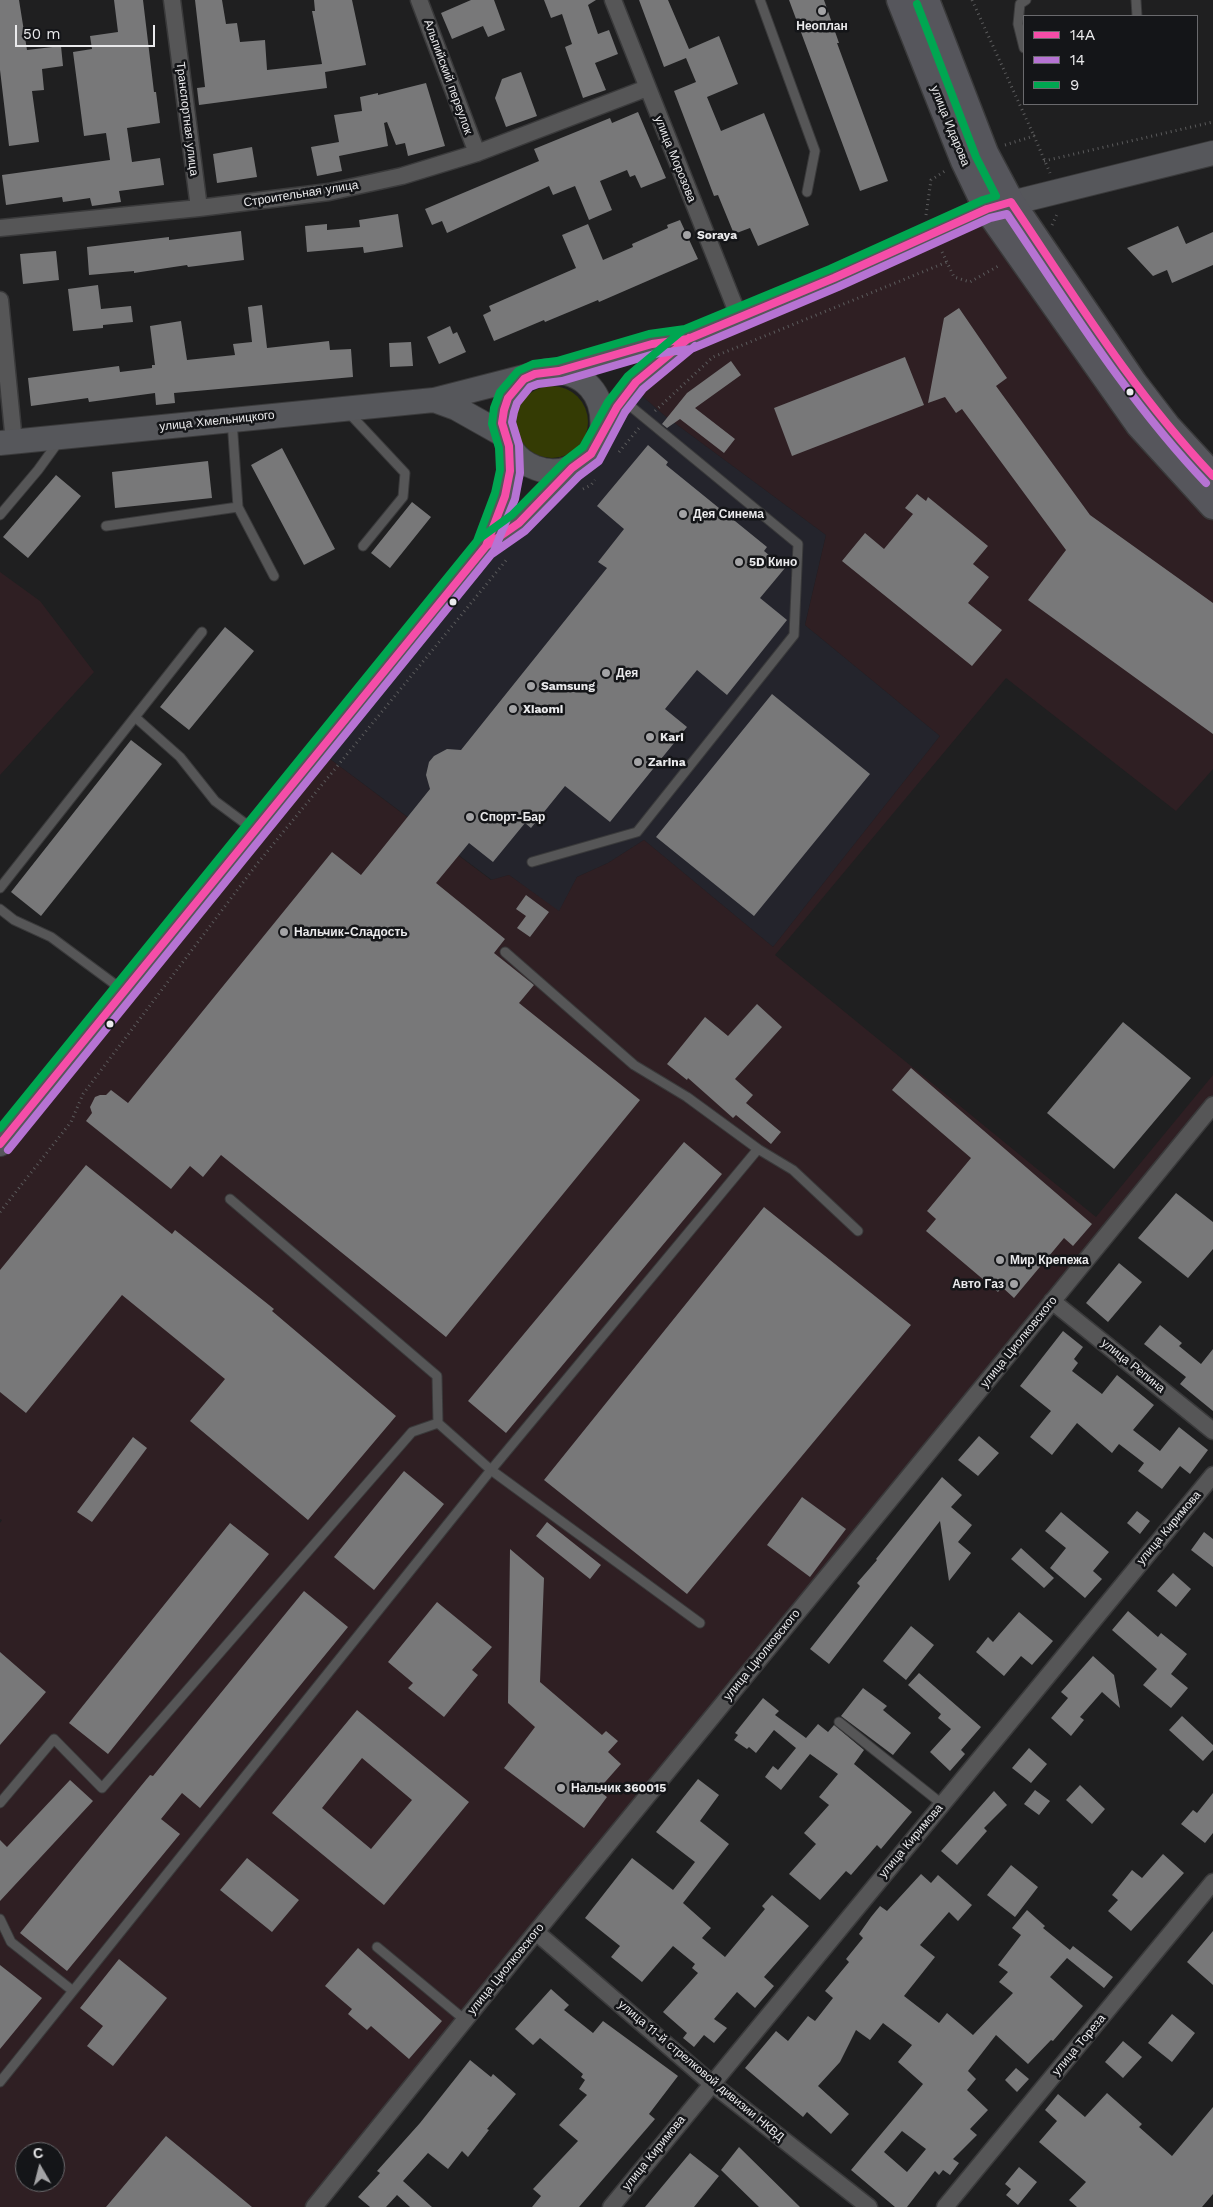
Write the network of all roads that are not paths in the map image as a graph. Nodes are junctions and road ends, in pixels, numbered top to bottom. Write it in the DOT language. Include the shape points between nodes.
graph roads {
  1 [pos="172,0"];
  2 [pos="419,0"];
  3 [pos="613,0"];
  4 [pos="760,0"];
  5 [pos="900,0"];
  6 [pos="926,0"];
  7 [pos="1026,0"];
  8 [pos="1136,0"];
  9 [pos="1137,15"];
  10 [pos="1023,44"];
  11 [pos="647,88"];
  12 [pos="476,153"];
  13 [pos="1213,153"];
  14 [pos="807,192"];
  15 [pos="999,205"];
  16 [pos="199,208"];
  17 [pos="0,228"];
  18 [pos="0,300"];
  19 [pos="739,316"];
  20 [pos="688,339"];
  21 [pos="559,371"];
  22 [pos="535,374"];
  23 [pos="623,399"];
  24 [pos="434,400"];
  25 [pos="345,409"];
  26 [pos="232,420"];
  27 [pos="602,432"];
  28 [pos="62,437"];
  29 [pos="507,440"];
  30 [pos="7,442"];
  31 [pos="572,468"];
  32 [pos="1213,476"];
  33 [pos="1213,506"];
  34 [pos="238,507"];
  35 [pos="0,515"];
  36 [pos="106,526"];
  37 [pos="364,546"];
  38 [pos="486,546"];
  39 [pos="274,576"];
  40 [pos="202,632"];
  41 [pos="135,718"];
  42 [pos="254,830"];
  43 [pos="532,862"];
  44 [pos="0,888"];
  45 [pos="0,909"];
  46 [pos="505,952"];
  47 [pos="124,991"];
  48 [pos="1213,1105"];
  49 [pos="0,1144"];
  50 [pos="758,1148"];
  51 [pos="230,1199"];
  52 [pos="858,1230"];
  53 [pos="1052,1301"];
  54 [pos="438,1423"];
  55 [pos="1213,1431"];
  56 [pos="491,1470"];
  57 [pos="1213,1476"];
  58 [pos="700,1623"];
  59 [pos="839,1722"];
  60 [pos="0,1803"];
  61 [pos="942,1804"];
  62 [pos="1213,1882"];
  63 [pos="0,1919"];
  64 [pos="536,1932"];
  65 [pos="377,1947"];
  66 [pos="73,1991"];
  67 [pos="465,2020"];
  68 [pos="0,2082"];
  69 [pos="711,2083"];
  70 [pos="314,2207"];
  71 [pos="611,2207"];
  72 [pos="869,2207"];
  73 [pos="945,2207"];
  1 -- 16 [label="street, Транспортная улица"];
  2 -- 12 [label="street, Альпийский переулок"];
  3 -- 11 [label="street, улица Морозова"];
  4 -- 14 [label="lane" via="815,151"];
  5 -- 15 [label="main road, улица Идарова" via="964,162"];
  6 -- 15 [label="main road, улица Идарова" via="985,153"];
  7 -- 10 [label="lane" via="1020,4 1018,24"];
  8 -- 9 [label="lane"];
  11 -- 12 [label="street, Строительная улица"];
  11 -- 19 [label="street, улица Морозова"];
  12 -- 16 [label="street, Строительная улица" via="402,176 329,192"];
  13 -- 15 [label="main road"];
  15 -- 19 [label="main road"];
  15 -- 32 [label="main road, улица Идарова" via="1167,426"];
  15 -- 33 [label="main road, улица Идарова" via="1139,425"];
  16 -- 17 [label="street, Строительная улица"];
  18 -- 30 [label="street"];
  19 -- 20 [label="main road"];
  20 -- 21 [label="main road" via="652,344"];
  20 -- 23 [label="main road" via="636,382"];
  21 -- 22 [label="main road"];
  21 -- 27 [label="main road" via="582,379 598,397 602,409"];
  22 -- 24 [label="main road, улица Хмельницкого"];
  22 -- 29 [label="main road" via="519,384 508,398 504,410"];
  23 -- 27 [label="main road"];
  23 -- 43 [label="lane" via="798,544 794,636 637,832"];
  24 -- 25 [label="main road, улица Хмельницкого"];
  24 -- 29 [label="main road" via="456,408"];
  25 -- 26 [label="main road, улица Хмельницкого"];
  25 -- 37 [label="lane" via="405,473 403,497"];
  26 -- 28 [label="main road, улица Хмельницкого"];
  26 -- 34 [label="lane"];
  27 -- 31 [label="main road" via="591,454"];
  28 -- 30 [label="main road, улица Хмельницкого"];
  28 -- 35 [label="lane"];
  29 -- 31 [label="main road" via="516,456 536,468 560,471"];
  29 -- 38 [label="main road" via="510,471 505,496"];
  31 -- 38 [label="main road" via="519,523"];
  34 -- 36 [label="lane"];
  34 -- 39 [label="lane"];
  38 -- 42 [label="main road"];
  40 -- 41 [label="lane"];
  41 -- 42 [label="lane" via="180,757 215,801"];
  41 -- 44 [label="lane"];
  42 -- 47 [label="main road"];
  45 -- 47 [label="lane" via="14,920 51,937"];
  46 -- 50 [label="lane" via="634,1065 687,1097"];
  47 -- 49 [label="main road"];
  48 -- 53 [label="street, улица Циолковского"];
  50 -- 52 [label="lane" via="793,1170"];
  50 -- 56 [label="lane"];
  51 -- 54 [label="lane" via="437,1376"];
  53 -- 55 [label="street, улица Репина"];
  53 -- 64 [label="street, улица Циолковского"];
  54 -- 56 [label="lane"];
  54 -- 60 [label="lane" via="412,1432 102,1788 54,1739"];
  56 -- 58 [label="lane"];
  56 -- 66 [label="lane"];
  57 -- 61 [label="street, улица Киримова"];
  59 -- 61 [label="lane"];
  61 -- 69 [label="street, улица Киримова"];
  62 -- 73 [label="street, улица Тореза"];
  63 -- 66 [label="lane" via="10,1942"];
  64 -- 67 [label="street, улица Циолковского"];
  64 -- 69 [label="street, улица 11-й стрелковой дивизии НКВД"];
  65 -- 67 [label="lane"];
  66 -- 68 [label="lane"];
  67 -- 70 [label="street, улица Циолковского"];
  69 -- 71 [label="street, улица Киримова"];
  69 -- 72 [label="street, улица 11-й стрелковой дивизии НКВД"];
}
